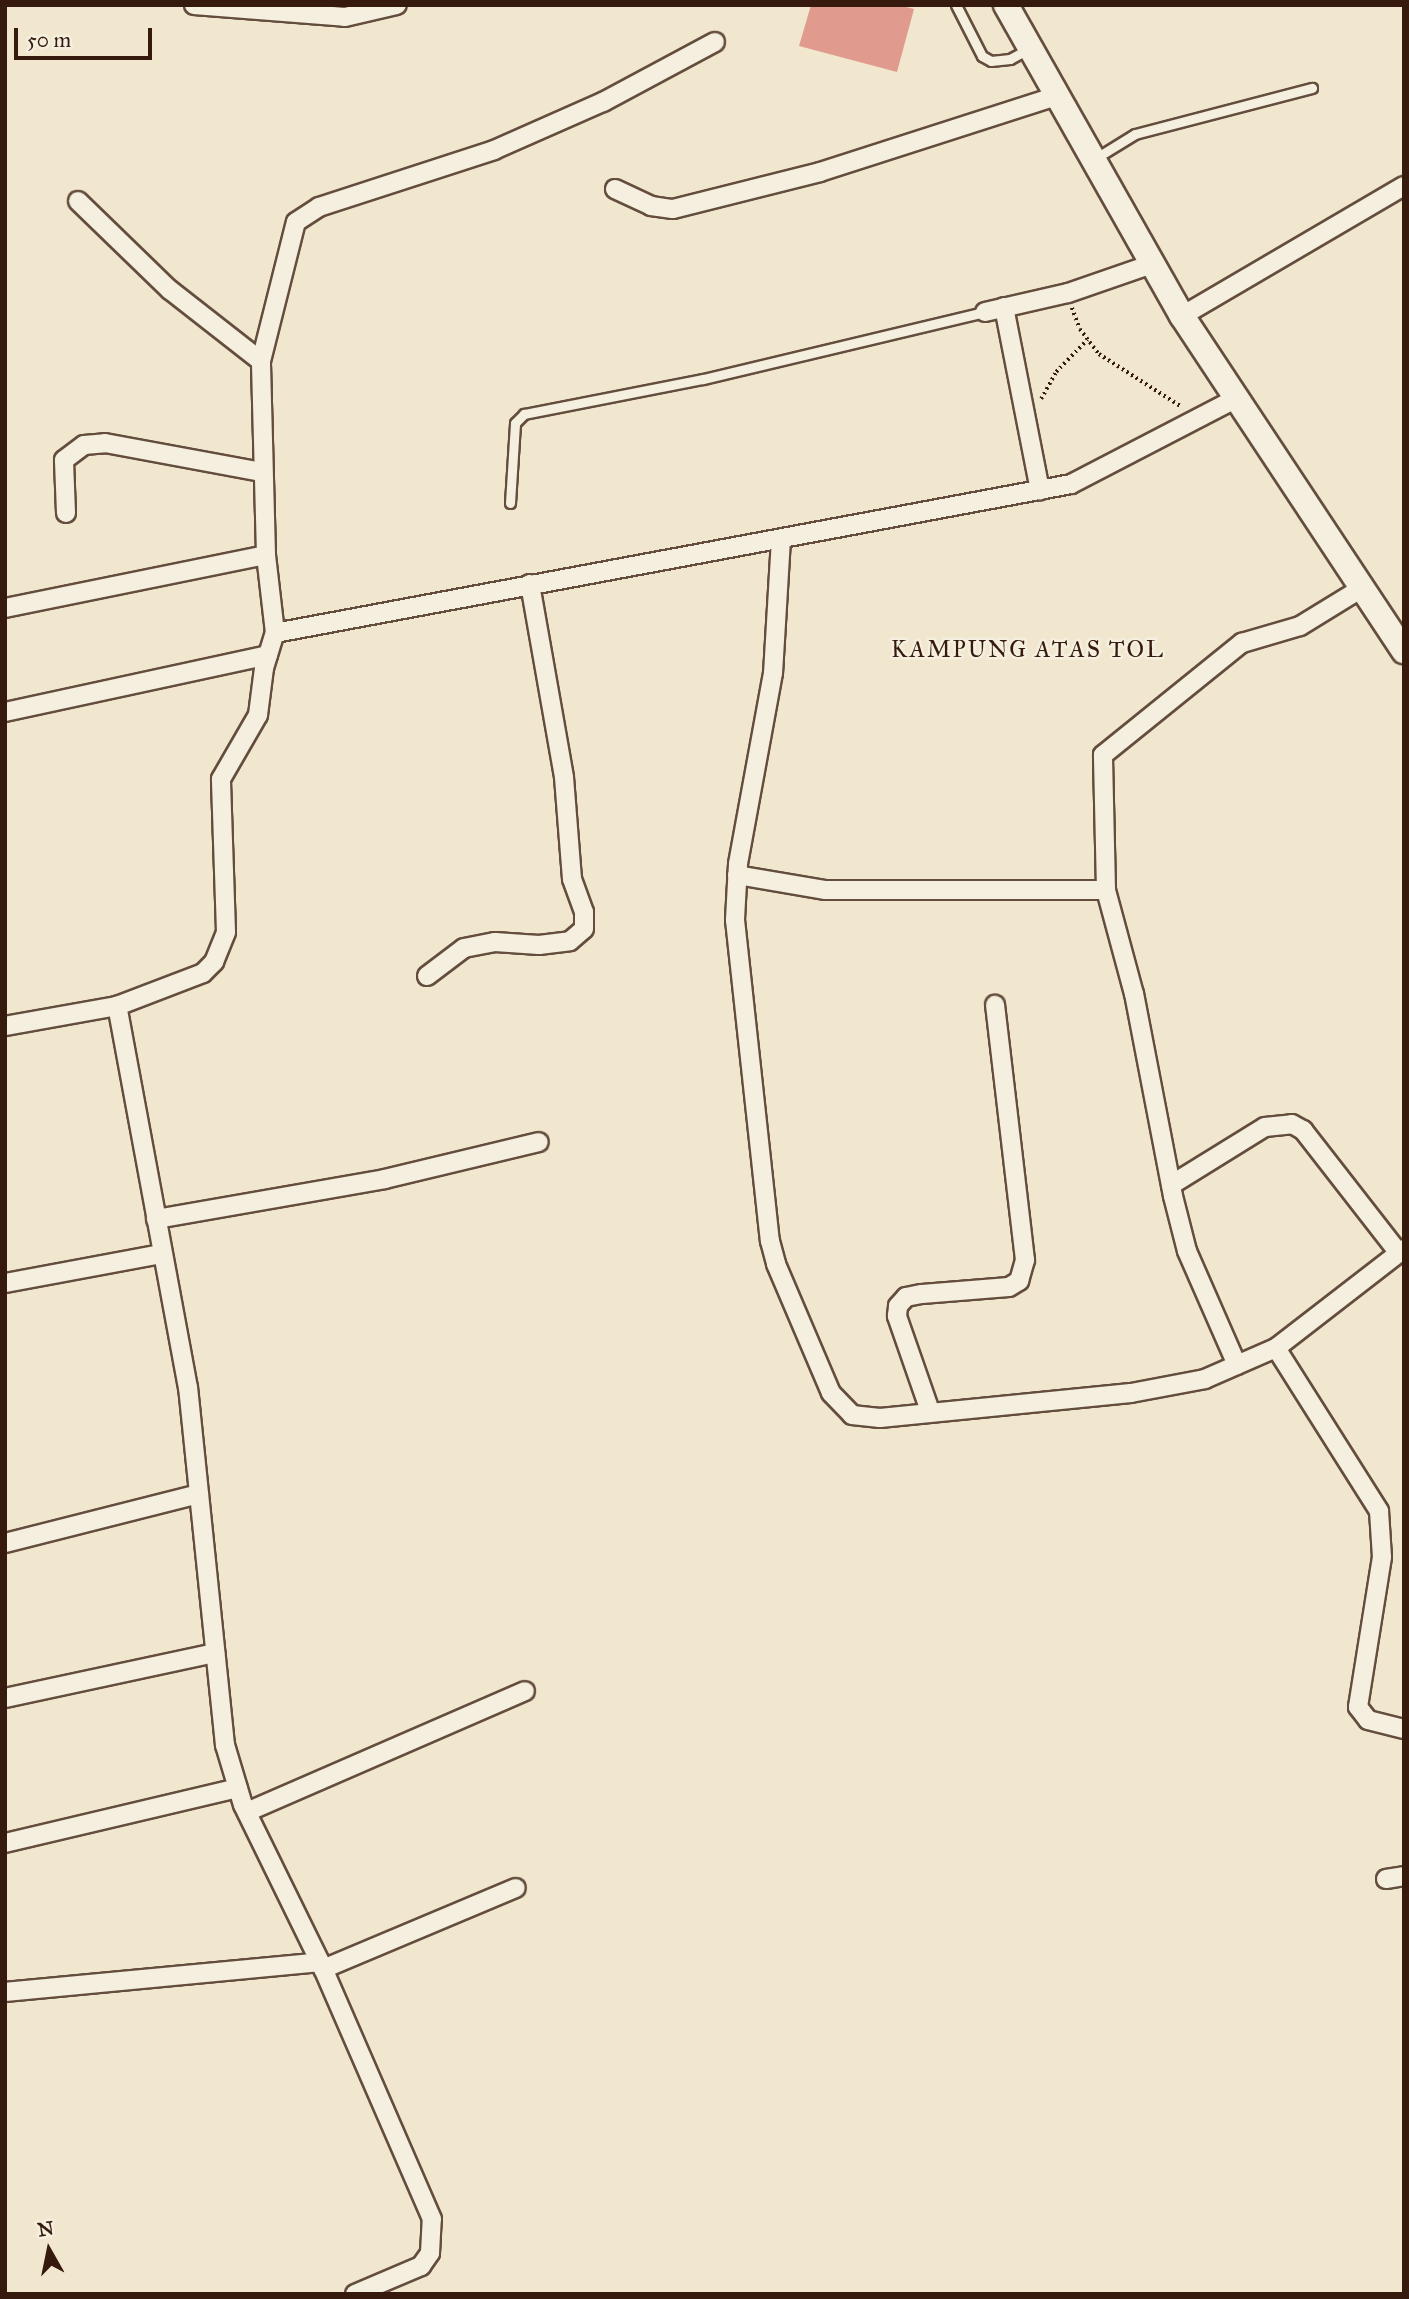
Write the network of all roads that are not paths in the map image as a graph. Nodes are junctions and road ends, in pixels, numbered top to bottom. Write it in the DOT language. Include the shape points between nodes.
graph roads {
  1 [pos="194,5"];
  2 [pos="397,5"];
  3 [pos="956,5"];
  4 [pos="1006,5"];
  5 [pos="715,42"];
  6 [pos="1029,49"];
  7 [pos="1312,88"];
  8 [pos="1055,97"];
  9 [pos="1091,161"];
  10 [pos="1404,186"];
  11 [pos="615,189"];
  12 [pos="78,201"];
  13 [pos="1152,264"];
  14 [pos="1003,307"];
  15 [pos="985,312"];
  16 [pos="1182,316"];
  17 [pos="261,360"];
  18 [pos="1234,399"];
  19 [pos="262,472"];
  20 [pos="1040,491"];
  21 [pos="510,503"];
  22 [pos="66,513"];
  23 [pos="781,539"];
  24 [pos="266,555"];
  25 [pos="530,584"];
  26 [pos="1362,588"];
  27 [pos="5,608"];
  28 [pos="275,633"];
  29 [pos="1404,651"];
  30 [pos="268,655"];
  31 [pos="5,712"];
  32 [pos="737,875"];
  33 [pos="1106,890"];
  34 [pos="427,976"];
  35 [pos="996,1005"];
  36 [pos="117,1006"];
  37 [pos="5,1026"];
  38 [pos="538,1143"];
  39 [pos="1171,1185"];
  40 [pos="156,1219"];
  41 [pos="1401,1251"];
  42 [pos="163,1254"];
  43 [pos="5,1283"];
  44 [pos="1276,1348"];
  45 [pos="1237,1365"];
  46 [pos="930,1411"];
  47 [pos="199,1494"];
  48 [pos="5,1542"];
  49 [pos="215,1653"];
  50 [pos="525,1691"];
  51 [pos="5,1698"];
  52 [pos="1404,1730"];
  53 [pos="237,1788"];
  54 [pos="247,1812"];
  55 [pos="5,1843"];
  56 [pos="516,1888"];
  57 [pos="321,1966"];
  58 [pos="5,1992"];
  59 [pos="355,2294"];
  1 -- 2 [label="street" via="345,17"];
  3 -- 6 [label="lane" via="982,56 991,61 1010,59"];
  4 -- 6 [label="main road"];
  5 -- 17 [label="street" via="603,102 494,150 307,213 296,222"];
  6 -- 8 [label="main road"];
  7 -- 9 [label="lane" via="1135,134"];
  8 -- 9 [label="main road"];
  8 -- 11 [label="street" via="820,172 673,209 651,206"];
  9 -- 13 [label="main road"];
  10 -- 16 [label="street"];
  12 -- 17 [label="street" via="170,290"];
  13 -- 14 [label="street" via="1068,293"];
  13 -- 16 [label="main road"];
  14 -- 15 [label="street"];
  14 -- 20 [label="street"];
  15 -- 21 [label="lane" via="716,376 524,414 515,423"];
  16 -- 18 [label="main road"];
  17 -- 19 [label="street"];
  18 -- 20 [label="street" via="1104,470"];
  18 -- 26 [label="main road"];
  19 -- 22 [label="street" via="105,443 84,445 64,460"];
  19 -- 24 [label="street"];
  20 -- 23 [label="street"];
  23 -- 25 [label="street"];
  23 -- 32 [label="street" via="773,673"];
  24 -- 27 [label="street"];
  24 -- 28 [label="street"];
  25 -- 28 [label="street"];
  25 -- 34 [label="street" via="564,778 572,879 584,912 584,929 570,941 539,945 495,942 464,948"];
  26 -- 29 [label="main road"];
  26 -- 33 [label="street" via="1300,626 1242,643 1111,745 1102,768 1108,831"];
  28 -- 30 [label="street"];
  30 -- 31 [label="street"];
  30 -- 36 [label="street" via="258,715 221,779 229,915 222,946 203,973"];
  32 -- 33 [label="street" via="827,890"];
  32 -- 46 [label="street" via="735,920 776,1264 841,1407 862,1418"];
  33 -- 39 [label="street" via="1134,994"];
  35 -- 46 [label="street" via="1025,1260 1019,1282 1009,1287 922,1294 906,1297 898,1306 897,1316"];
  36 -- 37 [label="street"];
  36 -- 40 [label="street"];
  38 -- 40 [label="street" via="385,1180"];
  39 -- 41 [label="street" via="1265,1127 1293,1124 1303,1129"];
  39 -- 45 [label="street" via="1187,1251"];
  40 -- 42 [label="street"];
  41 -- 44 [label="street"];
  42 -- 43 [label="street"];
  42 -- 47 [label="street" via="188,1388"];
  44 -- 45 [label="street"];
  44 -- 52 [label="street" via="1378,1511 1382,1557 1358,1707 1368,1720"];
  45 -- 46 [label="street" via="1205,1379 1142,1391"];
  47 -- 48 [label="street"];
  47 -- 49 [label="street"];
  49 -- 51 [label="street"];
  49 -- 53 [label="street" via="225,1745"];
  50 -- 54 [label="street"];
  53 -- 54 [label="street"];
  53 -- 55 [label="street"];
  54 -- 57 [label="street"];
  56 -- 57 [label="street"];
  57 -- 58 [label="street"];
  57 -- 59 [label="street" via="432,2219 430,2253 421,2266"];
}
